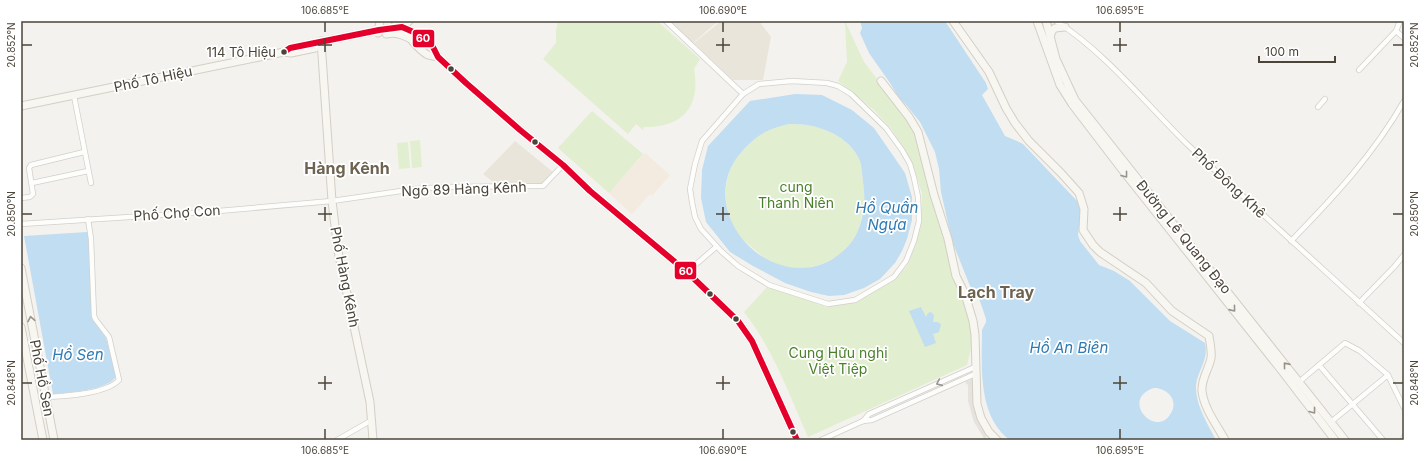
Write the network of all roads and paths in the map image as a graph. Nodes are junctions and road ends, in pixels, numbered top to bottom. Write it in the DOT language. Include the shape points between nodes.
graph roads {
  1 [pos="380,21"];
  2 [pos="395,21"];
  3 [pos="409,21"];
  4 [pos="666,21"];
  5 [pos="953,21"];
  6 [pos="1037,21"];
  7 [pos="1046,21"];
  8 [pos="1056,21"];
  9 [pos="1400,21"];
  10 [pos="402,27"];
  11 [pos="1065,27"];
  12 [pos="1396,30"];
  13 [pos="378,32"];
  14 [pos="409,38"];
  15 [pos="1050,38"];
  16 [pos="1404,38"];
  17 [pos="322,44"];
  18 [pos="438,57"];
  19 [pos="1359,70"];
  20 [pos="882,81"];
  21 [pos="743,94"];
  22 [pos="74,96"];
  23 [pos="1325,99"];
  24 [pos="1404,101"];
  25 [pos="21,106"];
  26 [pos="1318,107"];
  27 [pos="84,152"];
  28 [pos="563,165"];
  29 [pos="88,171"];
  30 [pos="32,183"];
  31 [pos="91,183"];
  32 [pos="21,198"];
  33 [pos="332,201"];
  34 [pos="88,219"];
  35 [pos="21,224"];
  36 [pos="1291,241"];
  37 [pos="716,247"];
  38 [pos="1404,254"];
  39 [pos="21,268"];
  40 [pos="687,272"];
  41 [pos="1359,303"];
  42 [pos="21,327"];
  43 [pos="1404,344"];
  44 [pos="1319,365"];
  45 [pos="975,370"];
  46 [pos="1388,375"];
  47 [pos="1300,382"];
  48 [pos="926,388"];
  49 [pos="929,394"];
  50 [pos="47,397"];
  51 [pos="902,399"];
  52 [pos="1352,404"];
  53 [pos="904,406"];
  54 [pos="1404,408"];
  55 [pos="372,420"];
  56 [pos="863,421"];
  57 [pos="1331,422"];
  58 [pos="1404,437"];
  59 [pos="43,440"];
  60 [pos="54,440"];
  61 [pos="337,440"];
  62 [pos="373,440"];
  63 [pos="797,440"];
  64 [pos="821,440"];
  65 [pos="997,440"];
  66 [pos="1225,440"];
  67 [pos="1335,440"];
  68 [pos="1345,440"];
  69 [pos="1383,440"];
  70 [pos="1403,440"];
  1 -- 13 [label="street"];
  2 -- 10 [label="street"];
  3 -- 10 [label="street"];
  4 -- 21 [label="street"];
  5 -- 66 [label="street" via="989,72 1006,108 1029,141 1079,193 1084,209 1083,230 1093,245 1146,283 1172,311 1209,336 1211,358 1202,383 1202,392 1214,422"];
  6 -- 67 [label="street, Đường Lê Quang Đạo, one-way" via="1060,85 1072,104"];
  7 -- 15 [label="street, Đường Lê Quang Đạo"];
  8 -- 11 [label="street, Phố Đông Khê"];
  9 -- 12 [label="street"];
  10 -- 13 [label="street, Phố Tô Hiệu"];
  10 -- 14 [label="street"];
  10 -- 18 [label="street" via="418,34 433,47"];
  11 -- 15 [label="street" via="1055,28"];
  11 -- 36 [label="street, Phố Đông Khê" via="1114,68 1178,135"];
  12 -- 16 [label="street"];
  12 -- 19 [label="street"];
  13 -- 14 [label="street, Phố Tô Hiệu" via="401,34"];
  13 -- 17 [label="street, Phố Tô Hiệu"];
  14 -- 18 [label="street" via="428,55"];
  47 -- 15 [label="street, Đường Lê Quang Đạo, one-way" via="1075,100 1056,59"];
  17 -- 22 [label="street, Phố Tô Hiệu" via="291,53 284,52"];
  17 -- 33 [label="street, Phố Hàng Kênh"];
  18 -- 28 [label="street"];
  20 -- 45 [label="street" via="910,117 918,132 956,276 971,312 975,335"];
  21 -- 37 [label="street" via="702,141 690,189 695,217"];
  21 -- 37 [label="street" via="760,84 792,81 827,83 851,94 886,128 910,164 918,197 919,220 906,261 894,277 856,300 828,304 769,285 738,266"];
  22 -- 25 [label="street, Phố Tô Hiệu"];
  22 -- 27 [label="street"];
  23 -- 26 [label="street"];
  24 -- 36 [label="street" via="1361,164 1330,202"];
  27 -- 29 [label="street"];
  27 -- 30 [label="street" via="31,165 29,168"];
  28 -- 33 [label="street, Ngõ 89 Hàng Kênh" via="543,186 415,189"];
  28 -- 40 [label="street" via="590,191"];
  29 -- 30 [label="street"];
  29 -- 31 [label="street"];
  30 -- 32 [label="street" via="30,197"];
  33 -- 34 [label="street, Phố Chợ Con"];
  33 -- 55 [label="street, Phố Hàng Kênh" via="339,256"];
  34 -- 35 [label="street, Phố Chợ Con"];
  34 -- 50 [label="street" via="94,316 109,337 119,380 115,385 82,394"];
  36 -- 41 [label="street, Phố Đông Khê"];
  37 -- 40 [label="street"];
  38 -- 41 [label="street"];
  50 -- 39 [label="street, Phố Hồ Sen, one-way"];
  40 -- 63 [label="street" via="738,321 752,341"];
  41 -- 43 [label="street, Phố Đông Khê"];
  42 -- 59 [label="street, Phố Hồ Sen"];
  44 -- 46 [label="street" via="1345,343 1360,351"];
  44 -- 47 [label="street"];
  44 -- 52 [label="street"];
  45 -- 48 [label="street, one-way"];
  45 -- 49 [label="street"];
  45 -- 65 [label="street" via="977,404 981,418"];
  46 -- 52 [label="street"];
  46 -- 54 [label="street"];
  47 -- 57 [label="street, Đường Lê Quang Đạo"];
  48 -- 49 [label="street"];
  48 -- 51 [label="street"];
  49 -- 53 [label="street"];
  50 -- 60 [label="street, Phố Hồ Sen"];
  51 -- 53 [label="street"];
  51 -- 56 [label="street" via="869,414"];
  52 -- 57 [label="street"];
  52 -- 69 [label="street"];
  53 -- 56 [label="street" via="872,420"];
  55 -- 61 [label="street"];
  55 -- 62 [label="street, Phố Hàng Kênh"];
  56 -- 64 [label="street"];
  57 -- 68 [label="street, Đường Lê Quang Đạo"];
  58 -- 70 [label="street"];
}
